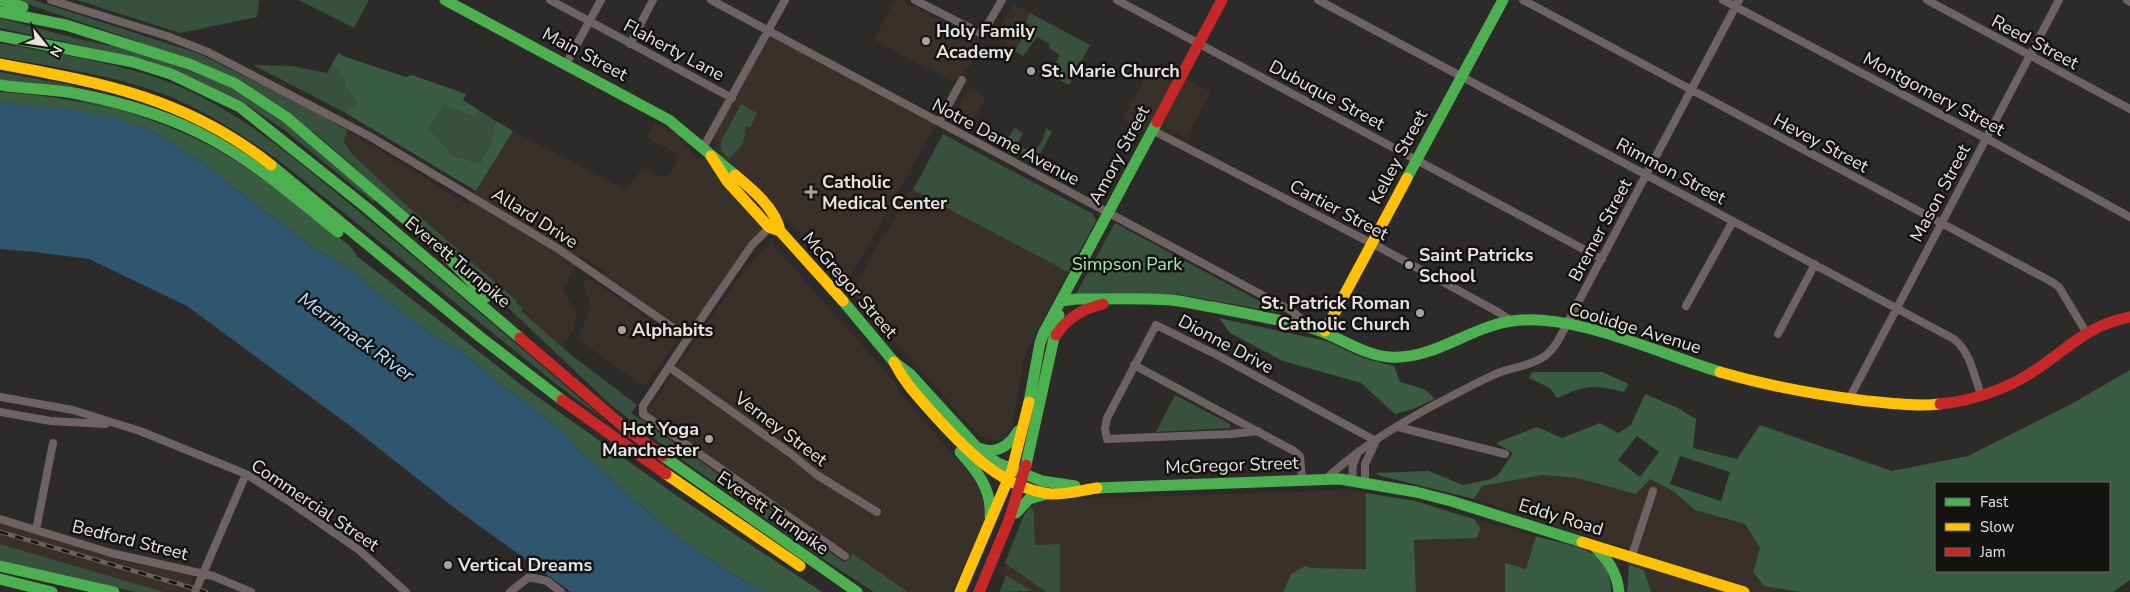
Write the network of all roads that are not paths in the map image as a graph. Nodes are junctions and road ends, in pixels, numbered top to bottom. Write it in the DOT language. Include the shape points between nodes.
graph roads {
  1 [pos="0,0"];
  2 [pos="51,0"];
  3 [pos="445,0"];
  4 [pos="550,0"];
  5 [pos="601,0"];
  6 [pos="653,0"];
  7 [pos="711,0"];
  8 [pos="785,0"];
  9 [pos="915,0"];
  10 [pos="1002,0"];
  11 [pos="1117,0"];
  12 [pos="1222,0"];
  13 [pos="1318,0"];
  14 [pos="1503,0"];
  15 [pos="1523,0"];
  16 [pos="1723,0"];
  17 [pos="1927,0"];
  18 [pos="2059,0"];
  19 [pos="1738,3"];
  20 [pos="0,12"];
  21 [pos="589,21"];
  22 [pos="66,25"];
  23 [pos="768,30"];
  24 [pos="0,36"];
  25 [pos="630,44"];
  26 [pos="1200,44"];
  27 [pos="2029,56"];
  28 [pos="0,64"];
  29 [pos="566,64"];
  30 [pos="1462,76"];
  31 [pos="962,80"];
  32 [pos="0,85"];
  33 [pos="1691,91"];
  34 [pos="732,98"];
  35 [pos="2130,109"];
  36 [pos="939,122"];
  37 [pos="1152,130"];
  38 [pos="1986,138"];
  39 [pos="707,152"];
  40 [pos="1416,160"];
  41 [pos="1646,175"];
  42 [pos="1109,213"];
  43 [pos="2130,217"];
  44 [pos="1732,221"];
  45 [pos="1941,224"];
  46 [pos="775,226"];
  47 [pos="1372,244"];
  48 [pos="1602,259"];
  49 [pos="1815,264"];
  50 [pos="1119,300"];
  51 [pos="1062,301"];
  52 [pos="1686,306"];
  53 [pos="1896,308"];
  54 [pos="2130,318"];
  55 [pos="1510,320"];
  56 [pos="1566,325"];
  57 [pos="1312,328"];
  58 [pos="1325,331"];
  59 [pos="2086,332"];
  60 [pos="1778,334"];
  61 [pos="480,336"];
  62 [pos="688,338"];
  63 [pos="1048,353"];
  64 [pos="548,361"];
  65 [pos="894,362"];
  66 [pos="1134,365"];
  67 [pos="669,367"];
  68 [pos="1981,395"];
  69 [pos="0,397"];
  70 [pos="1030,399"];
  71 [pos="1849,399"];
  72 [pos="0,412"];
  73 [pos="935,419"];
  74 [pos="115,425"];
  75 [pos="1398,427"];
  76 [pos="1258,432"];
  77 [pos="1376,441"];
  78 [pos="53,443"];
  79 [pos="972,443"];
  80 [pos="1362,450"];
  81 [pos="1505,454"];
  82 [pos="246,474"];
  83 [pos="1024,474"];
  84 [pos="1010,475"];
  85 [pos="1302,479"];
  86 [pos="1326,479"];
  87 [pos="1352,480"];
  88 [pos="1365,482"];
  89 [pos="1021,486"];
  90 [pos="1099,488"];
  91 [pos="1653,491"];
  92 [pos="1052,494"];
  93 [pos="877,512"];
  94 [pos="0,519"];
  95 [pos="36,530"];
  96 [pos="988,530"];
  97 [pos="1000,541"];
  98 [pos="1594,546"];
  99 [pos="845,556"];
  100 [pos="1631,558"];
  101 [pos="0,566"];
  102 [pos="204,574"];
  103 [pos="0,579"];
  104 [pos="960,591"];
  105 [pos="52,592"];
  106 [pos="114,592"];
  107 [pos="195,592"];
  108 [pos="251,592"];
  109 [pos="406,592"];
  110 [pos="510,592"];
  111 [pos="562,592"];
  112 [pos="838,592"];
  113 [pos="858,592"];
  114 [pos="979,592"];
  115 [pos="1619,592"];
  116 [pos="1744,592"];
  1 -- 22 [label="main road"];
  2 -- 62 [label="street, Allard Drive" via="208,52 371,137 557,248"];
  3 -- 29 [label="main road, Main Street"];
  4 -- 21 [label="street, Flaherty Lane"];
  5 -- 21 [label="street"];
  6 -- 25 [label="street"];
  7 -- 23 [label="street, Notre Dame Avenue"];
  8 -- 23 [label="street"];
  9 -- 10 [label="street" via="982,34"];
  11 -- 26 [label="street, Dubuque Street"];
  12 -- 26 [label="main road, Amory Street"];
  13 -- 30 [label="street, Rimmon Street"];
  14 -- 30 [label="main road, Kelley Street"];
  15 -- 33 [label="street, Hevey Street"];
  16 -- 19 [label="street, Montgomery Street"];
  17 -- 27 [label="street, Reed Street"];
  18 -- 27 [label="street, Mason Street"];
  19 -- 33 [label="street, Bremer Street"];
  19 -- 38 [label="street, Montgomery Street"];
  20 -- 22 [label="main road"];
  21 -- 25 [label="street, Flaherty Lane"];
  21 -- 29 [label="street"];
  22 -- 64 [label="main road" via="189,64 234,84 286,116 437,246"];
  23 -- 34 [label="street"];
  23 -- 36 [label="street, Notre Dame Avenue"];
  24 -- 64 [label="main road, Everett Turnpike" via="133,62 184,80 240,107 367,208"];
  25 -- 34 [label="street, Flaherty Lane"];
  26 -- 37 [label="main road, Amory Street"];
  26 -- 40 [label="street, Dubuque Street"];
  27 -- 35 [label="street, Reed Street"];
  27 -- 38 [label="street, Mason Street"];
  28 -- 61 [label="main road, Everett Turnpike" via="106,84 206,121 247,146"];
  29 -- 39 [label="main road, Main Street" via="669,120"];
  30 -- 40 [label="main road, Kelley Street"];
  30 -- 41 [label="street, Rimmon Street"];
  31 -- 36 [label="street"];
  32 -- 61 [label="main road" via="70,92 112,101 160,117 209,139 258,171 426,301"];
  33 -- 41 [label="street, Bremer Street"];
  33 -- 45 [label="street, Hevey Street"];
  34 -- 39 [label="street"];
  36 -- 42 [label="street, Notre Dame Avenue"];
  37 -- 42 [label="main road, Amory Street"];
  37 -- 47 [label="street, Cartier Street"];
  38 -- 43 [label="street, Montgomery Street"];
  38 -- 45 [label="street, Mason Street"];
  39 -- 46 [label="main road, McGregor Street" via="748,186"];
  40 -- 47 [label="main road, Kelley Street"];
  40 -- 48 [label="street, Dubuque Street"];
  41 -- 44 [label="street, Rimmon Street"];
  41 -- 48 [label="street, Bremer Street"];
  42 -- 51 [label="main road, Amory Street"];
  42 -- 57 [label="street, Notre Dame Avenue" via="1292,311"];
  44 -- 49 [label="street, Rimmon Street"];
  44 -- 52 [label="street"];
  45 -- 53 [label="street, Mason Street"];
  45 -- 59 [label="street, Hevey Street" via="2059,287"];
  46 -- 62 [label="street" via="752,245"];
  46 -- 65 [label="main road, McGregor Street"];
  47 -- 55 [label="street, Cartier Street"];
  47 -- 58 [label="main road, Kelley Street"];
  48 -- 56 [label="street, Bremer Street"];
  49 -- 53 [label="street, Rimmon Street"];
  49 -- 60 [label="street"];
  50 -- 51 [label="main road, Coolidge Avenue"];
  50 -- 57 [label="main road, Coolidge Avenue" via="1181,301"];
  50 -- 63 [label="main road, Coolidge Avenue" via="1075,313 1059,331"];
  51 -- 63 [label="main road, Amory Street"];
  51 -- 70 [label="main road, Amory Street" via="1042,336"];
  53 -- 68 [label="street, Rimmon Street" via="1954,339 1964,348"];
  53 -- 71 [label="street, Mason Street"];
  54 -- 59 [label="main road, Coolidge Avenue" via="2104,323"];
  55 -- 56 [label="main road, Coolidge Avenue" via="1547,320"];
  55 -- 58 [label="main road, Coolidge Avenue" via="1426,353 1407,357 1380,356"];
  56 -- 71 [label="main road, Coolidge Avenue" via="1624,340 1747,380"];
  56 -- 75 [label="street, Bremer Street" via="1544,356 1494,374"];
  57 -- 58 [label="main road, Coolidge Avenue"];
  59 -- 68 [label="main road, Coolidge Avenue" via="2033,372"];
  61 -- 112 [label="main road, Everett Turnpike" via="642,457"];
  62 -- 67 [label="street"];
  63 -- 83 [label="main road, Amory Street"];
  64 -- 113 [label="main road, Everett Turnpike" via="624,427 693,479"];
  65 -- 73 [label="main road, McGregor Street" via="903,381"];
  65 -- 79 [label="main road, McGregor Street" via="910,374"];
  66 -- 76 [label="street"];
  66 -- 76 [label="street" via="1107,418 1107,438"];
  66 -- 77 [label="street, Dionne Drive" via="1154,328 1159,326"];
  67 -- 93 [label="street, Verney Street" via="816,475"];
  67 -- 99 [label="street" via="643,406 643,414"];
  68 -- 71 [label="main road, Coolidge Avenue" via="1927,405"];
  69 -- 74 [label="street, Commercial Street" via="73,410"];
  70 -- 79 [label="main road, Amory Street" via="1017,435 1005,447 984,450"];
  70 -- 84 [label="main road, Amory Street"];
  72 -- 74 [label="street, Commercial Street" via="75,424"];
  73 -- 84 [label="main road, McGregor Street" via="986,467"];
  73 -- 96 [label="main road" via="986,487 991,506"];
  74 -- 82 [label="street, Commercial Street" via="156,437"];
  75 -- 77 [label="street, Bremer Street"];
  75 -- 81 [label="street"];
  76 -- 85 [label="street" via="1300,456"];
  77 -- 80 [label="street, Bremer Street"];
  77 -- 88 [label="street" via="1365,464"];
  78 -- 95 [label="street"];
  79 -- 84 [label="main road, McGregor Street"];
  80 -- 86 [label="street, Bremer Street"];
  80 -- 87 [label="street" via="1353,464"];
  82 -- 102 [label="street"];
  82 -- 109 [label="street, Commercial Street" via="359,550"];
  83 -- 84 [label="main road, McGregor Street"];
  83 -- 89 [label="main road, Amory Street"];
  83 -- 90 [label="main road, McGregor Street" via="1057,484"];
  84 -- 89 [label="main road, McGregor Street"];
  84 -- 96 [label="main road, Amory Street"];
  85 -- 86 [label="main road, McGregor Street"];
  85 -- 90 [label="main road, McGregor Street"];
  86 -- 87 [label="main road, McGregor Street"];
  87 -- 88 [label="main road, McGregor Street"];
  88 -- 98 [label="main road, Eddy Road" via="1451,501"];
  89 -- 92 [label="main road, McGregor Street"];
  89 -- 97 [label="main road, Amory Street"];
  90 -- 92 [label="main road, McGregor Street"];
  91 -- 100 [label="street"];
  92 -- 97 [label="main road" via="1032,497 1021,505"];
  94 -- 95 [label="street, Bedford Street"];
  95 -- 102 [label="street, Bedford Street" via="122,556"];
  96 -- 104 [label="main road, Amory Street"];
  97 -- 114 [label="main road"];
  98 -- 100 [label="main road, Eddy Road"];
  98 -- 115 [label="main road" via="1613,566"];
  100 -- 116 [label="main road, Eddy Road"];
  101 -- 106 [label="main road"];
  102 -- 107 [label="street"];
  102 -- 108 [label="street, Bedford Street"];
  103 -- 105 [label="main road"];
  110 -- 111 [label="street" via="528,577 547,581"];
}
